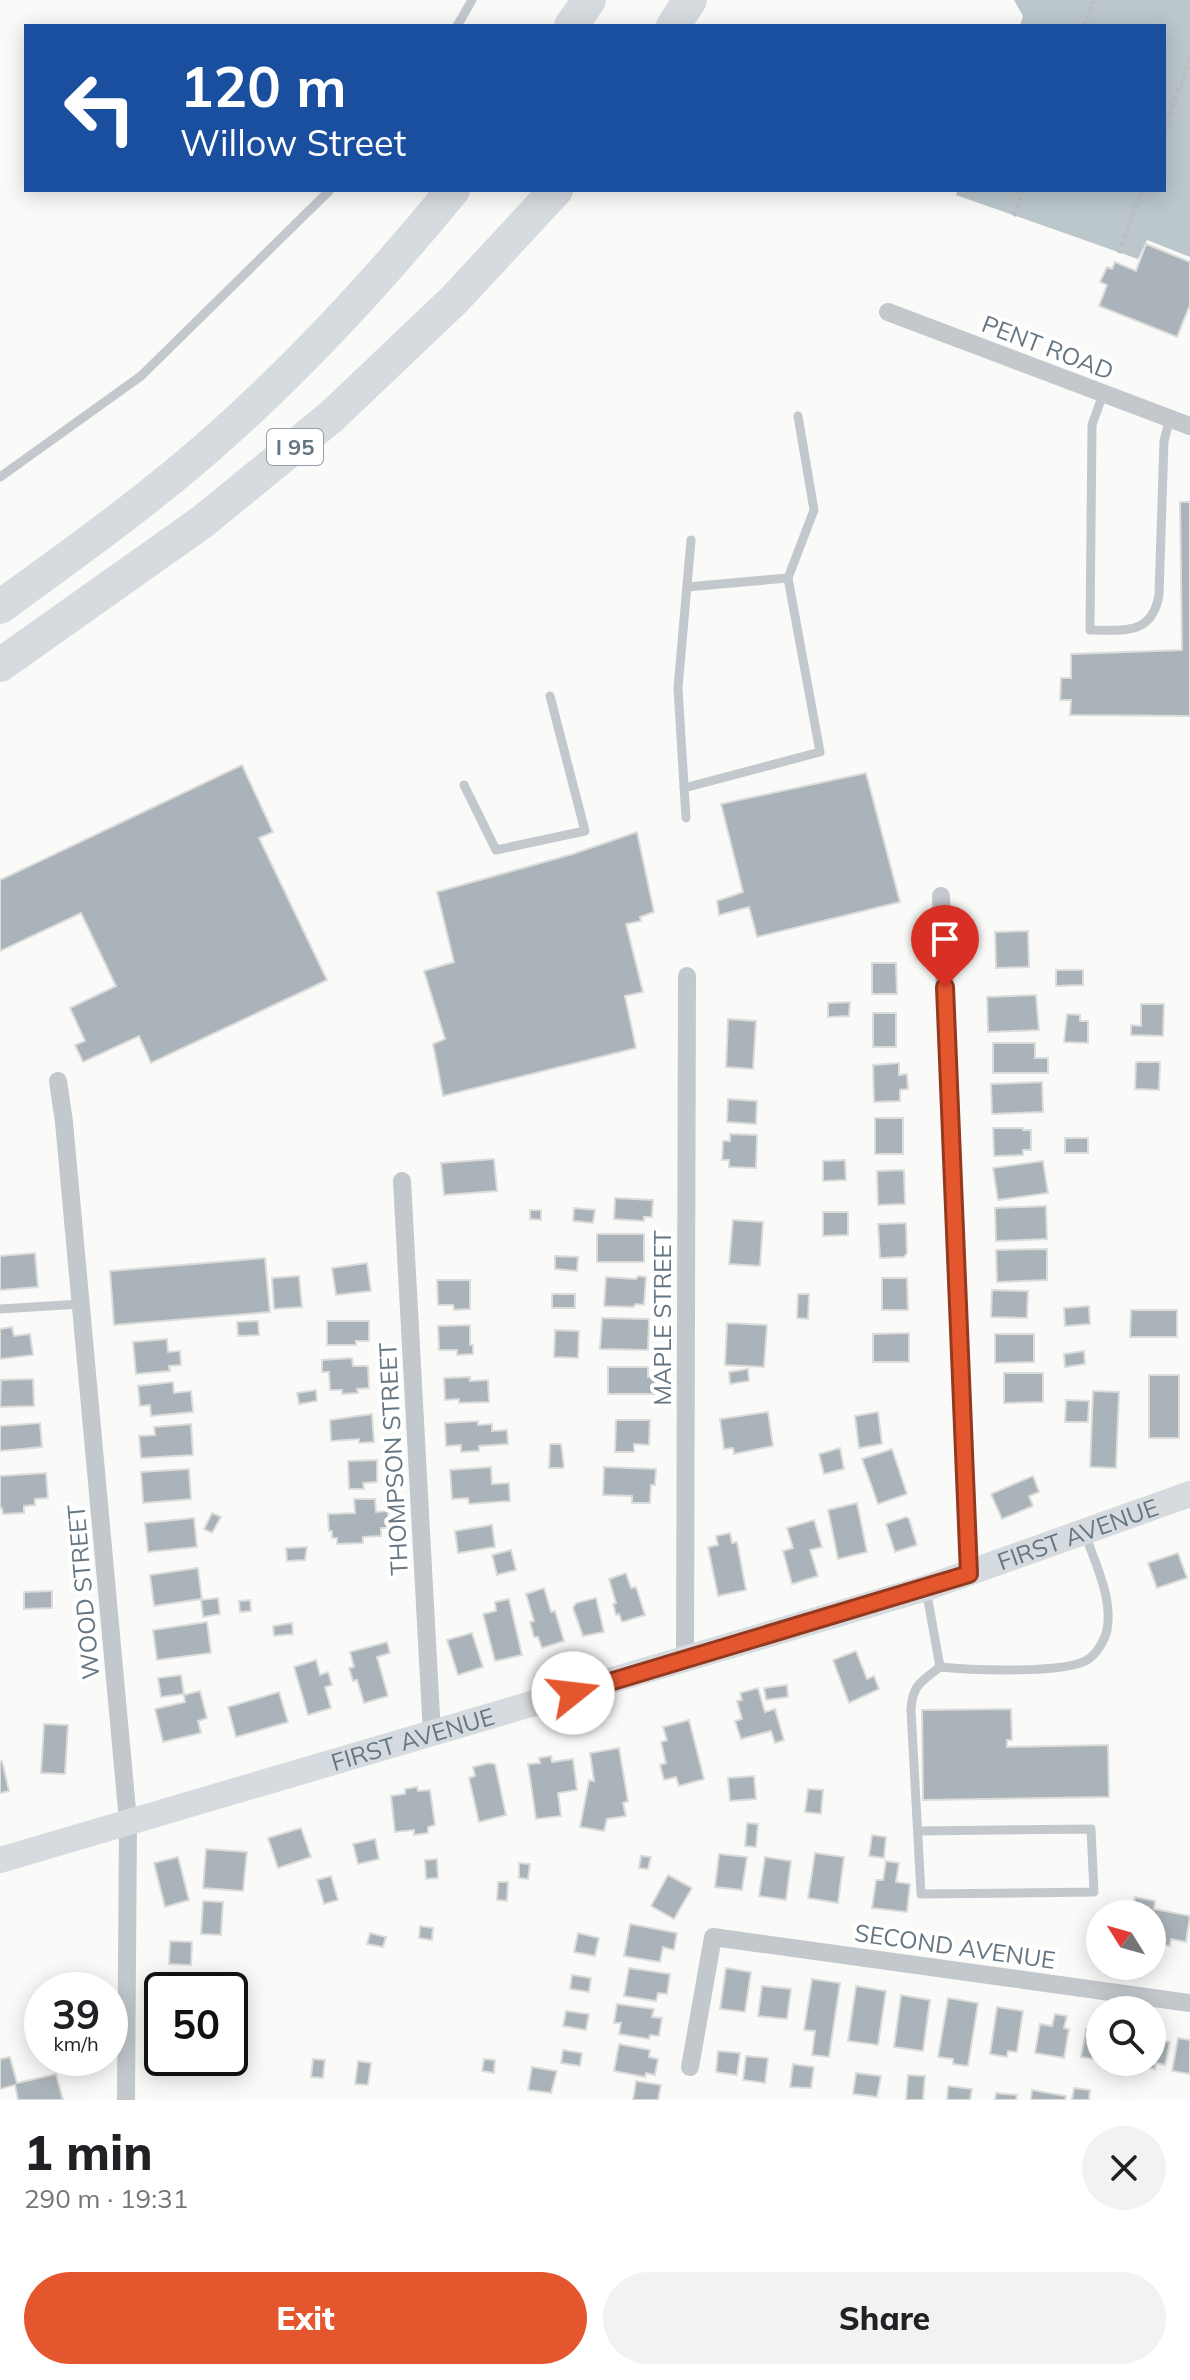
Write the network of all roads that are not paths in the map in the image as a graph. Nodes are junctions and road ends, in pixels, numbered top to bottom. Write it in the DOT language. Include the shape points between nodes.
graph roads {
  1 [pos="472,0"];
  2 [pos="589,0"];
  3 [pos="690,0"];
  4 [pos="458,24"];
  5 [pos="572,24"];
  6 [pos="674,24"];
  7 [pos="328,192"];
  8 [pos="451,192"];
  9 [pos="554,192"];
  10 [pos="888,312"];
  11 [pos="1103,394"];
  12 [pos="798,416"];
  13 [pos="1170,418"];
  14 [pos="1190,426"];
  15 [pos="0,477"];
  16 [pos="691,540"];
  17 [pos="788,578"];
  18 [pos="687,587"];
  19 [pos="0,607"];
  20 [pos="0,665"];
  21 [pos="550,696"];
  22 [pos="464,785"];
  23 [pos="684,788"];
  24 [pos="686,818"];
  25 [pos="941,896"];
  26 [pos="687,976"];
  27 [pos="58,1081"];
  28 [pos="402,1181"];
  29 [pos="81,1304"];
  30 [pos="0,1309"];
  31 [pos="1190,1494"];
  32 [pos="1084,1530"];
  33 [pos="969,1574"];
  34 [pos="926,1588"];
  35 [pos="685,1660"];
  36 [pos="940,1667"];
  37 [pos="432,1734"];
  38 [pos="128,1821"];
  39 [pos="918,1831"];
  40 [pos="0,1860"];
  41 [pos="1190,2003"];
  42 [pos="690,2067"];
  43 [pos="126,2100"];
  1 -- 4 [label="lane"];
  2 -- 5 [label="highway"];
  3 -- 6 [label="highway"];
  7 -- 15 [label="lane" via="141,376"];
  8 -- 19 [label="highway, I 95" via="355,305 233,425 104,531"];
  9 -- 20 [label="highway, I 95" via="455,299 332,416 202,522"];
  10 -- 11 [label="street, PENT ROAD"];
  11 -- 13 [label="street, PENT ROAD"];
  11 -- 13 [label="lane" via="1092,425 1090,630 1134,629 1156,609 1164,441"];
  12 -- 17 [label="lane" via="814,510"];
  13 -- 14 [label="street, PENT ROAD"];
  16 -- 18 [label="lane"];
  17 -- 18 [label="lane"];
  17 -- 23 [label="lane" via="820,752"];
  18 -- 23 [label="lane" via="678,688"];
  21 -- 22 [label="lane" via="585,831 496,850"];
  23 -- 24 [label="lane"];
  25 -- 33 [label="street"];
  26 -- 35 [label="street, MAPLE STREET"];
  27 -- 29 [label="street, WOOD STREET"];
  28 -- 37 [label="street, THOMPSON STREET"];
  29 -- 30 [label="lane"];
  29 -- 38 [label="street, WOOD STREET"];
  31 -- 32 [label="main road, FIRST AVENUE"];
  32 -- 33 [label="main road, FIRST AVENUE"];
  32 -- 36 [label="lane" via="1108,1612 1107,1632 1089,1660 1070,1666"];
  33 -- 34 [label="main road, FIRST AVENUE"];
  34 -- 35 [label="main road, FIRST AVENUE"];
  34 -- 36 [label="lane"];
  35 -- 37 [label="main road, FIRST AVENUE"];
  36 -- 39 [label="lane" via="911,1695"];
  37 -- 38 [label="main road, FIRST AVENUE"];
  38 -- 40 [label="main road, FIRST AVENUE"];
  38 -- 43 [label="street, WOOD STREET"];
  39 -- 39 [label="lane" via="1091,1829 1094,1892 921,1894"];
  41 -- 42 [label="street, SECOND AVENUE" via="713,1937"];
}
